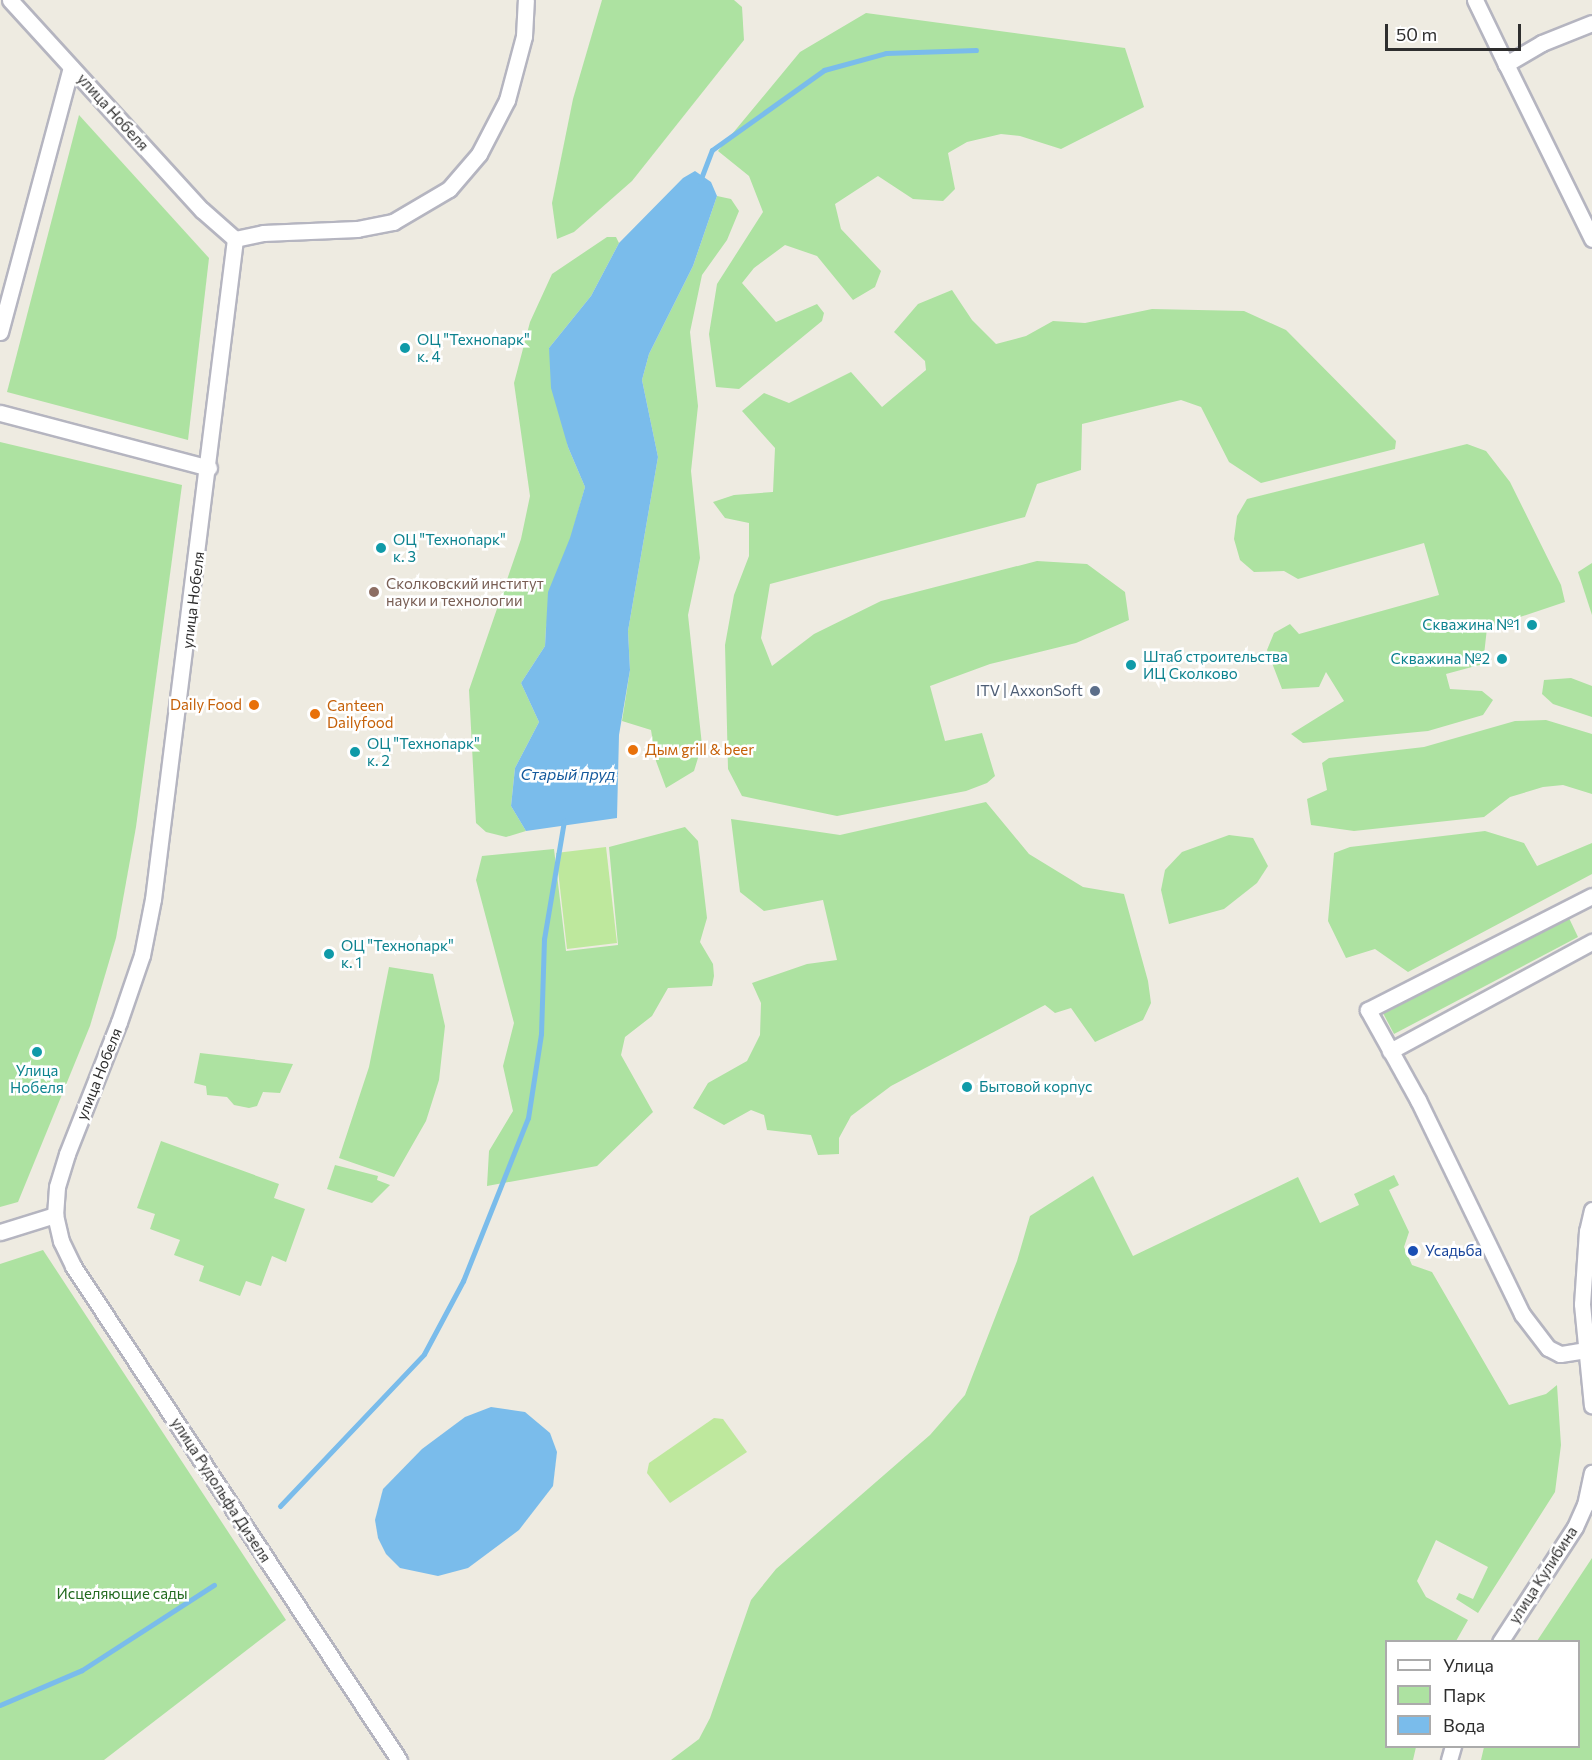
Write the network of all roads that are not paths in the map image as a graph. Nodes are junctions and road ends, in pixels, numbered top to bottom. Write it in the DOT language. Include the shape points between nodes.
graph roads {
  1 [pos="10,0"];
  2 [pos="526,0"];
  3 [pos="1475,0"];
  4 [pos="1592,23"];
  5 [pos="1506,64"];
  6 [pos="71,67"];
  7 [pos="236,239"];
  8 [pos="1592,239"];
  9 [pos="0,332"];
  10 [pos="0,413"];
  11 [pos="209,468"];
  12 [pos="1592,896"];
  13 [pos="1592,942"];
  14 [pos="1390,1051"];
  15 [pos="1592,1210"];
  16 [pos="55,1215"];
  17 [pos="0,1232"];
  18 [pos="1586,1350"];
  19 [pos="1592,1406"];
  20 [pos="1592,1473"];
  21 [pos="1501,1640"];
  22 [pos="399,1760"];
  1 -- 6 [label="street, улица Нобеля"];
  2 -- 7 [label="street" via="524,36 507,100 479,154 449,189 393,222 357,229 263,233"];
  3 -- 5 [label="street"];
  4 -- 5 [label="street" via="1542,43"];
  5 -- 8 [label="street"];
  6 -- 7 [label="street, улица Нобеля" via="202,210"];
  6 -- 9 [label="street"];
  7 -- 11 [label="street, улица Нобеля"];
  10 -- 11 [label="street"];
  11 -- 16 [label="street, улица Нобеля" via="162,841 142,955 66,1154 57,1187"];
  12 -- 14 [label="street" via="1368,1010"];
  13 -- 14 [label="street"];
  14 -- 18 [label="street" via="1418,1100 1522,1314 1554,1351 1560,1354"];
  15 -- 18 [label="street" via="1583,1272"];
  16 -- 17 [label="street"];
  16 -- 22 [label="street, улица Рудольфа Дизеля" via="72,1266"];
  18 -- 19 [label="street"];
  20 -- 21 [label="street, улица Кулибина" via="1575,1527"];
}
